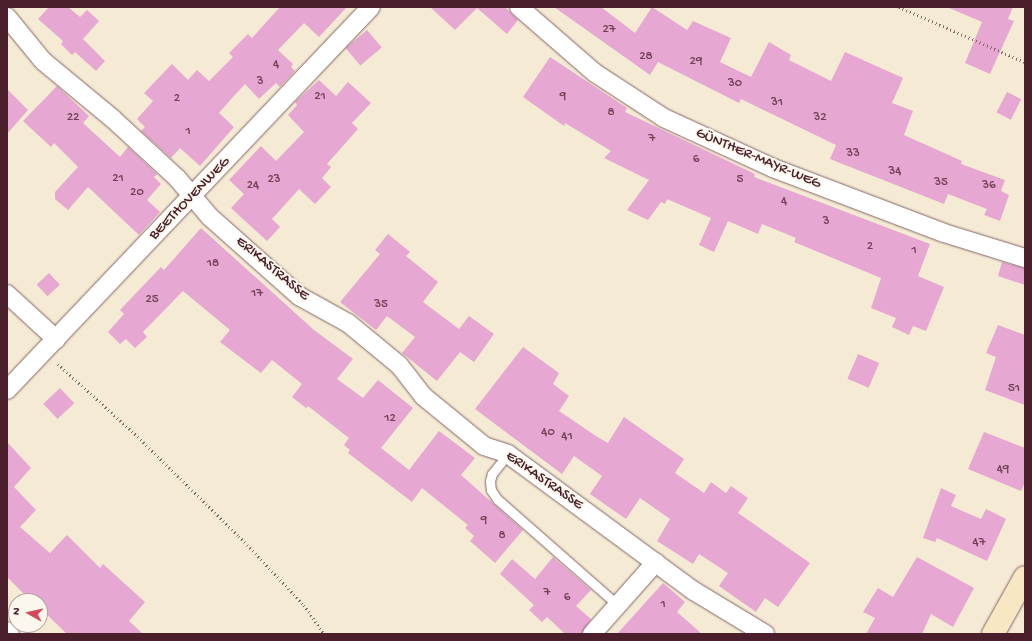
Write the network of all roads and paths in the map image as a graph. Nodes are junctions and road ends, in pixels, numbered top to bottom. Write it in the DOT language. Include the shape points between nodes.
graph roads {
  1 [pos="371,7"];
  2 [pos="519,7"];
  3 [pos="899,7"];
  4 [pos="7,17"];
  5 [pos="1025,62"];
  6 [pos="192,196"];
  7 [pos="1025,258"];
  8 [pos="7,294"];
  9 [pos="50,345"];
  10 [pos="7,390"];
  11 [pos="508,454"];
  12 [pos="656,562"];
  13 [pos="1025,577"];
  14 [pos="619,606"];
  15 [pos="7,632"];
  16 [pos="10,634"];
  17 [pos="324,634"];
  18 [pos="592,634"];
  19 [pos="765,634"];
  20 [pos="993,634"];
  1 -- 6 [label="street, BEETHOVENWEG"];
  2 -- 7 [label="street, GÜNTHER-MAYR-WEG" via="595,73 664,118 773,168 944,233"];
  3 -- 5 [label="path"];
  4 -- 6 [label="street, ERIKASTRASSE" via="42,61 113,119 177,178"];
  6 -- 9 [label="street, BEETHOVENWEG"];
  6 -- 11 [label="street, ERIKASTRASSE" via="210,217 299,296 343,320 399,365 423,396 484,446"];
  8 -- 9 [label="street"];
  9 -- 10 [label="street, BEETHOVENWEG"];
  9 -- 17 [label="path" via="132,431 239,536 304,605"];
  11 -- 12 [label="street, ERIKASTRASSE"];
  11 -- 14 [label="lane" via="492,474 490,481 491,490 497,499"];
  12 -- 14 [label="street"];
  12 -- 19 [label="street, ERIKASTRASSE" via="694,591"];
  13 -- 20 [label="street"];
  14 -- 18 [label="street"];
  15 -- 16 [label="street"];
}
